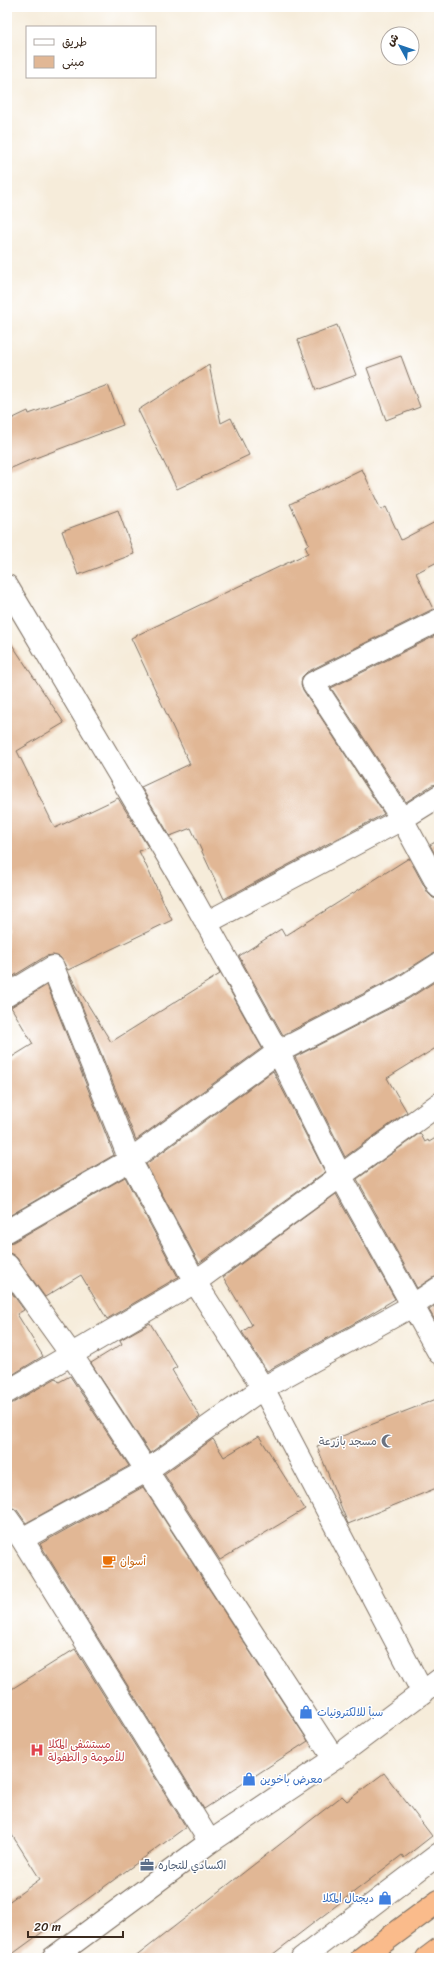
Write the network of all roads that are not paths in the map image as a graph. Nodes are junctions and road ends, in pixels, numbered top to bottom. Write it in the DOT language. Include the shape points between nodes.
graph roads {
  1 [pos="7,586"];
  2 [pos="439,620"];
  3 [pos="439,796"];
  4 [pos="402,819"];
  5 [pos="439,887"];
  6 [pos="206,923"];
  7 [pos="439,964"];
  8 [pos="7,995"];
  9 [pos="278,1052"];
  10 [pos="439,1104"];
  11 [pos="130,1160"];
  12 [pos="340,1175"];
  13 [pos="7,1231"];
  14 [pos="7,1265"];
  15 [pos="195,1282"];
  16 [pos="439,1288"];
  17 [pos="412,1306"];
  18 [pos="439,1353"];
  19 [pos="71,1354"];
  20 [pos="263,1388"];
  21 [pos="7,1392"];
  22 [pos="146,1471"];
  23 [pos="7,1518"];
  24 [pos="22,1539"];
  25 [pos="431,1687"];
  26 [pos="334,1759"];
  27 [pos="210,1842"];
  28 [pos="439,1854"];
  29 [pos="439,1901"];
  30 [pos="439,1949"];
  31 [pos="53,1958"];
  32 [pos="302,1958"];
  33 [pos="362,1958"];
  34 [pos="427,1958"];
  1 -- 6 [label="street"];
  2 -- 4 [label="street" via="313,683"];
  3 -- 4 [label="street"];
  4 -- 5 [label="street"];
  4 -- 6 [label="street"];
  6 -- 9 [label="street"];
  7 -- 9 [label="street" via="402,988"];
  8 -- 11 [label="street" via="53,967"];
  9 -- 11 [label="street"];
  9 -- 12 [label="street"];
  10 -- 12 [label="street"];
  11 -- 13 [label="street"];
  11 -- 15 [label="street"];
  12 -- 15 [label="street"];
  12 -- 17 [label="street"];
  14 -- 19 [label="street"];
  15 -- 19 [label="street"];
  15 -- 20 [label="street"];
  16 -- 17 [label="street"];
  17 -- 18 [label="street"];
  17 -- 20 [label="street"];
  19 -- 21 [label="street"];
  19 -- 22 [label="street"];
  20 -- 22 [label="street"];
  20 -- 25 [label="street"];
  22 -- 24 [label="street"];
  22 -- 26 [label="street"];
  23 -- 24 [label="street"];
  24 -- 27 [label="street"];
  25 -- 26 [label="street"];
  26 -- 27 [label="street"];
  27 -- 31 [label="street"];
  28 -- 32 [label="street"];
  29 -- 33 [label="highway"];
  30 -- 34 [label="highway"];
}
